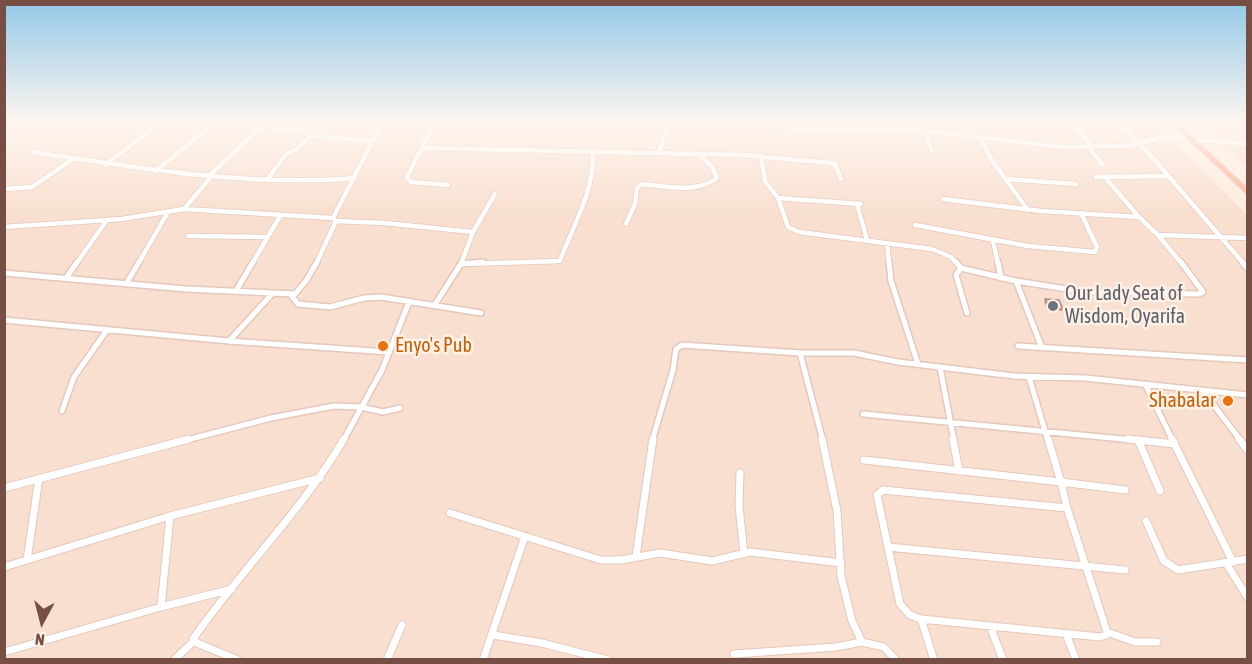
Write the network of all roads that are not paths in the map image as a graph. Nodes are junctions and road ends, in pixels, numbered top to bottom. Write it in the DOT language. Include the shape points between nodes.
graph roads {
  1 [pos="593,153"];
  2 [pos="44,154"];
  3 [pos="119,154"];
  4 [pos="177,154"];
  5 [pos="233,154"];
  6 [pos="288,154"];
  7 [pos="367,154"];
  8 [pos="420,154"];
  9 [pos="698,154"];
  10 [pos="989,154"];
  11 [pos="1095,154"];
  12 [pos="1147,154"];
  13 [pos="1206,154"];
  14 [pos="1213,154"];
  15 [pos="761,156"];
  16 [pos="74,159"];
  17 [pos="105,165"];
  18 [pos="1103,165"];
  19 [pos="156,171"];
  20 [pos="1104,176"];
  21 [pos="1168,176"];
  22 [pos="209,177"];
  23 [pos="1096,177"];
  24 [pos="355,178"];
  25 [pos="841,179"];
  26 [pos="1005,179"];
  27 [pos="267,180"];
  28 [pos="448,184"];
  29 [pos="1076,184"];
  30 [pos="1248,186"];
  31 [pos="5,188"];
  32 [pos="1248,193"];
  33 [pos="495,194"];
  34 [pos="778,198"];
  35 [pos="943,199"];
  36 [pos="184,209"];
  37 [pos="1028,210"];
  38 [pos="168,212"];
  39 [pos="1081,213"];
  40 [pos="280,216"];
  41 [pos="1139,217"];
  42 [pos="334,219"];
  43 [pos="107,220"];
  44 [pos="626,224"];
  45 [pos="915,225"];
  46 [pos="4,227"];
  47 [pos="473,232"];
  48 [pos="1158,235"];
  49 [pos="188,236"];
  50 [pos="268,237"];
  51 [pos="1221,237"];
  52 [pos="1248,238"];
  53 [pos="867,240"];
  54 [pos="993,241"];
  55 [pos="888,243"];
  56 [pos="461,264"];
  57 [pos="961,268"];
  58 [pos="1248,269"];
  59 [pos="4,273"];
  60 [pos="67,277"];
  61 [pos="1001,278"];
  62 [pos="1016,281"];
  63 [pos="126,284"];
  64 [pos="236,291"];
  65 [pos="272,294"];
  66 [pos="290,294"];
  67 [pos="409,302"];
  68 [pos="434,306"];
  69 [pos="481,313"];
  70 [pos="967,313"];
  71 [pos="4,320"];
  72 [pos="107,330"];
  73 [pos="229,341"];
  74 [pos="1018,346"];
  75 [pos="1042,348"];
  76 [pos="389,352"];
  77 [pos="800,353"];
  78 [pos="1248,360"];
  79 [pos="918,364"];
  80 [pos="940,367"];
  81 [pos="1029,377"];
  82 [pos="1145,384"];
  83 [pos="1203,392"];
  84 [pos="1248,395"];
  85 [pos="361,407"];
  86 [pos="400,408"];
  87 [pos="62,411"];
  88 [pos="863,414"];
  89 [pos="950,422"];
  90 [pos="1044,431"];
  91 [pos="1139,442"];
  92 [pos="1175,444"];
  93 [pos="1248,451"];
  94 [pos="864,460"];
  95 [pos="959,471"];
  96 [pos="740,473"];
  97 [pos="39,478"];
  98 [pos="320,478"];
  99 [pos="1061,482"];
  100 [pos="4,488"];
  101 [pos="1125,490"];
  102 [pos="1160,491"];
  103 [pos="1066,508"];
  104 [pos="450,513"];
  105 [pos="170,516"];
  106 [pos="1146,521"];
  107 [pos="525,536"];
  108 [pos="888,547"];
  109 [pos="744,554"];
  110 [pos="636,556"];
  111 [pos="1248,559"];
  112 [pos="27,560"];
  113 [pos="1229,562"];
  114 [pos="841,563"];
  115 [pos="4,567"];
  116 [pos="1087,568"];
  117 [pos="1125,570"];
  118 [pos="233,588"];
  119 [pos="1248,598"];
  120 [pos="161,607"];
  121 [pos="921,619"];
  122 [pos="402,625"];
  123 [pos="990,626"];
  124 [pos="1107,632"];
  125 [pos="1066,633"];
  126 [pos="493,635"];
  127 [pos="194,641"];
  128 [pos="862,642"];
  129 [pos="1157,642"];
  130 [pos="4,652"];
  131 [pos="734,654"];
  132 [pos="174,660"];
  133 [pos="238,660"];
  134 [pos="387,660"];
  135 [pos="483,660"];
  136 [pos="608,660"];
  137 [pos="896,660"];
  138 [pos="934,660"];
  139 [pos="1003,660"];
  140 [pos="1076,660"];
  1 -- 56 [label="street" via="595,168 582,210 560,261"];
  2 -- 16 [label="street"];
  3 -- 17 [label="street"];
  4 -- 19 [label="street"];
  5 -- 22 [label="street"];
  6 -- 27 [label="street"];
  7 -- 24 [label="street"];
  8 -- 28 [label="street" via="408,180"];
  9 -- 15 [label="street"];
  9 -- 44 [label="street" via="712,167 717,178 714,182 698,187 641,184"];
  10 -- 26 [label="street"];
  11 -- 18 [label="street"];
  12 -- 21 [label="street"];
  13 -- 32 [label="highway"];
  14 -- 30 [label="highway"];
  15 -- 25 [label="street" via="835,164"];
  15 -- 34 [label="street" via="765,181"];
  16 -- 17 [label="street"];
  16 -- 31 [label="street" via="32,187"];
  17 -- 19 [label="street"];
  19 -- 22 [label="street"];
  20 -- 21 [label="street"];
  20 -- 23 [label="street"];
  20 -- 41 [label="street"];
  21 -- 51 [label="street"];
  22 -- 27 [label="street"];
  22 -- 36 [label="street"];
  24 -- 27 [label="street" via="310,183"];
  24 -- 42 [label="street"];
  26 -- 29 [label="street"];
  26 -- 37 [label="street"];
  33 -- 47 [label="street"];
  34 -- 53 [label="street" via="792,230"];
  34 -- 53 [label="street" via="859,204"];
  35 -- 37 [label="street"];
  36 -- 38 [label="street"];
  36 -- 40 [label="street"];
  37 -- 39 [label="street"];
  38 -- 43 [label="street"];
  38 -- 63 [label="street"];
  39 -- 41 [label="street"];
  39 -- 54 [label="street" via="1097,247 1095,252"];
  40 -- 42 [label="street"];
  40 -- 50 [label="street"];
  41 -- 48 [label="street"];
  42 -- 47 [label="street"];
  42 -- 66 [label="street" via="301,290"];
  43 -- 46 [label="street"];
  43 -- 60 [label="street"];
  45 -- 54 [label="street" via="967,232"];
  47 -- 56 [label="street"];
  48 -- 51 [label="street"];
  48 -- 62 [label="street" via="1203,292 1093,293"];
  49 -- 50 [label="street"];
  50 -- 64 [label="street"];
  51 -- 52 [label="street"];
  51 -- 58 [label="street"];
  53 -- 55 [label="street"];
  54 -- 61 [label="street"];
  55 -- 57 [label="street" via="940,251 951,256"];
  55 -- 79 [label="street" via="891,281"];
  56 -- 68 [label="street"];
  57 -- 61 [label="street"];
  57 -- 70 [label="street" via="956,275"];
  59 -- 60 [label="street"];
  60 -- 63 [label="street"];
  61 -- 62 [label="street"];
  62 -- 75 [label="street"];
  63 -- 64 [label="street"];
  64 -- 65 [label="street"];
  65 -- 66 [label="street"];
  65 -- 73 [label="street"];
  66 -- 67 [label="street" via="298,304 322,307 371,297"];
  67 -- 68 [label="street"];
  67 -- 76 [label="street"];
  68 -- 69 [label="street"];
  71 -- 72 [label="street"];
  72 -- 73 [label="street"];
  72 -- 87 [label="street" via="68,386"];
  73 -- 76 [label="street"];
  74 -- 75 [label="street"];
  75 -- 78 [label="street"];
  76 -- 85 [label="street"];
  77 -- 79 [label="street" via="854,353"];
  77 -- 110 [label="street" via="678,346 650,448"];
  77 -- 114 [label="street" via="837,511"];
  79 -- 80 [label="street"];
  80 -- 81 [label="street"];
  80 -- 89 [label="street"];
  81 -- 82 [label="street"];
  81 -- 90 [label="street"];
  82 -- 83 [label="street"];
  82 -- 92 [label="street"];
  83 -- 84 [label="street"];
  83 -- 93 [label="street"];
  85 -- 86 [label="street" via="383,412"];
  85 -- 97 [label="street" via="334,406 271,418"];
  85 -- 98 [label="street"];
  88 -- 89 [label="street"];
  89 -- 90 [label="street"];
  89 -- 95 [label="street"];
  90 -- 91 [label="street"];
  90 -- 99 [label="street"];
  91 -- 92 [label="street"];
  91 -- 102 [label="street"];
  92 -- 113 [label="street"];
  94 -- 95 [label="street"];
  95 -- 99 [label="street"];
  96 -- 109 [label="street"];
  97 -- 100 [label="street"];
  97 -- 112 [label="street"];
  98 -- 105 [label="street"];
  98 -- 118 [label="street"];
  99 -- 101 [label="street"];
  99 -- 103 [label="street"];
  103 -- 108 [label="street" via="883,490 878,495"];
  103 -- 116 [label="street"];
  104 -- 107 [label="street"];
  105 -- 112 [label="street"];
  105 -- 120 [label="street"];
  106 -- 113 [label="street" via="1169,566 1178,570"];
  107 -- 110 [label="street" via="601,560"];
  107 -- 126 [label="street"];
  108 -- 116 [label="street"];
  108 -- 121 [label="street" via="903,609"];
  109 -- 110 [label="street" via="712,561 660,553"];
  109 -- 114 [label="street"];
  111 -- 113 [label="street"];
  112 -- 115 [label="street"];
  113 -- 119 [label="street"];
  114 -- 128 [label="street" via="840,576"];
  116 -- 117 [label="street"];
  116 -- 124 [label="street"];
  118 -- 120 [label="street"];
  118 -- 127 [label="street"];
  120 -- 130 [label="street"];
  121 -- 123 [label="street"];
  121 -- 138 [label="street"];
  122 -- 134 [label="street"];
  123 -- 125 [label="street"];
  123 -- 139 [label="street"];
  124 -- 125 [label="street" via="1100,637"];
  124 -- 129 [label="street" via="1135,642"];
  125 -- 140 [label="street"];
  126 -- 135 [label="street"];
  126 -- 136 [label="street" via="569,648"];
  127 -- 132 [label="street"];
  127 -- 133 [label="street"];
  128 -- 131 [label="street"];
  128 -- 137 [label="street" via="884,647"];
}
